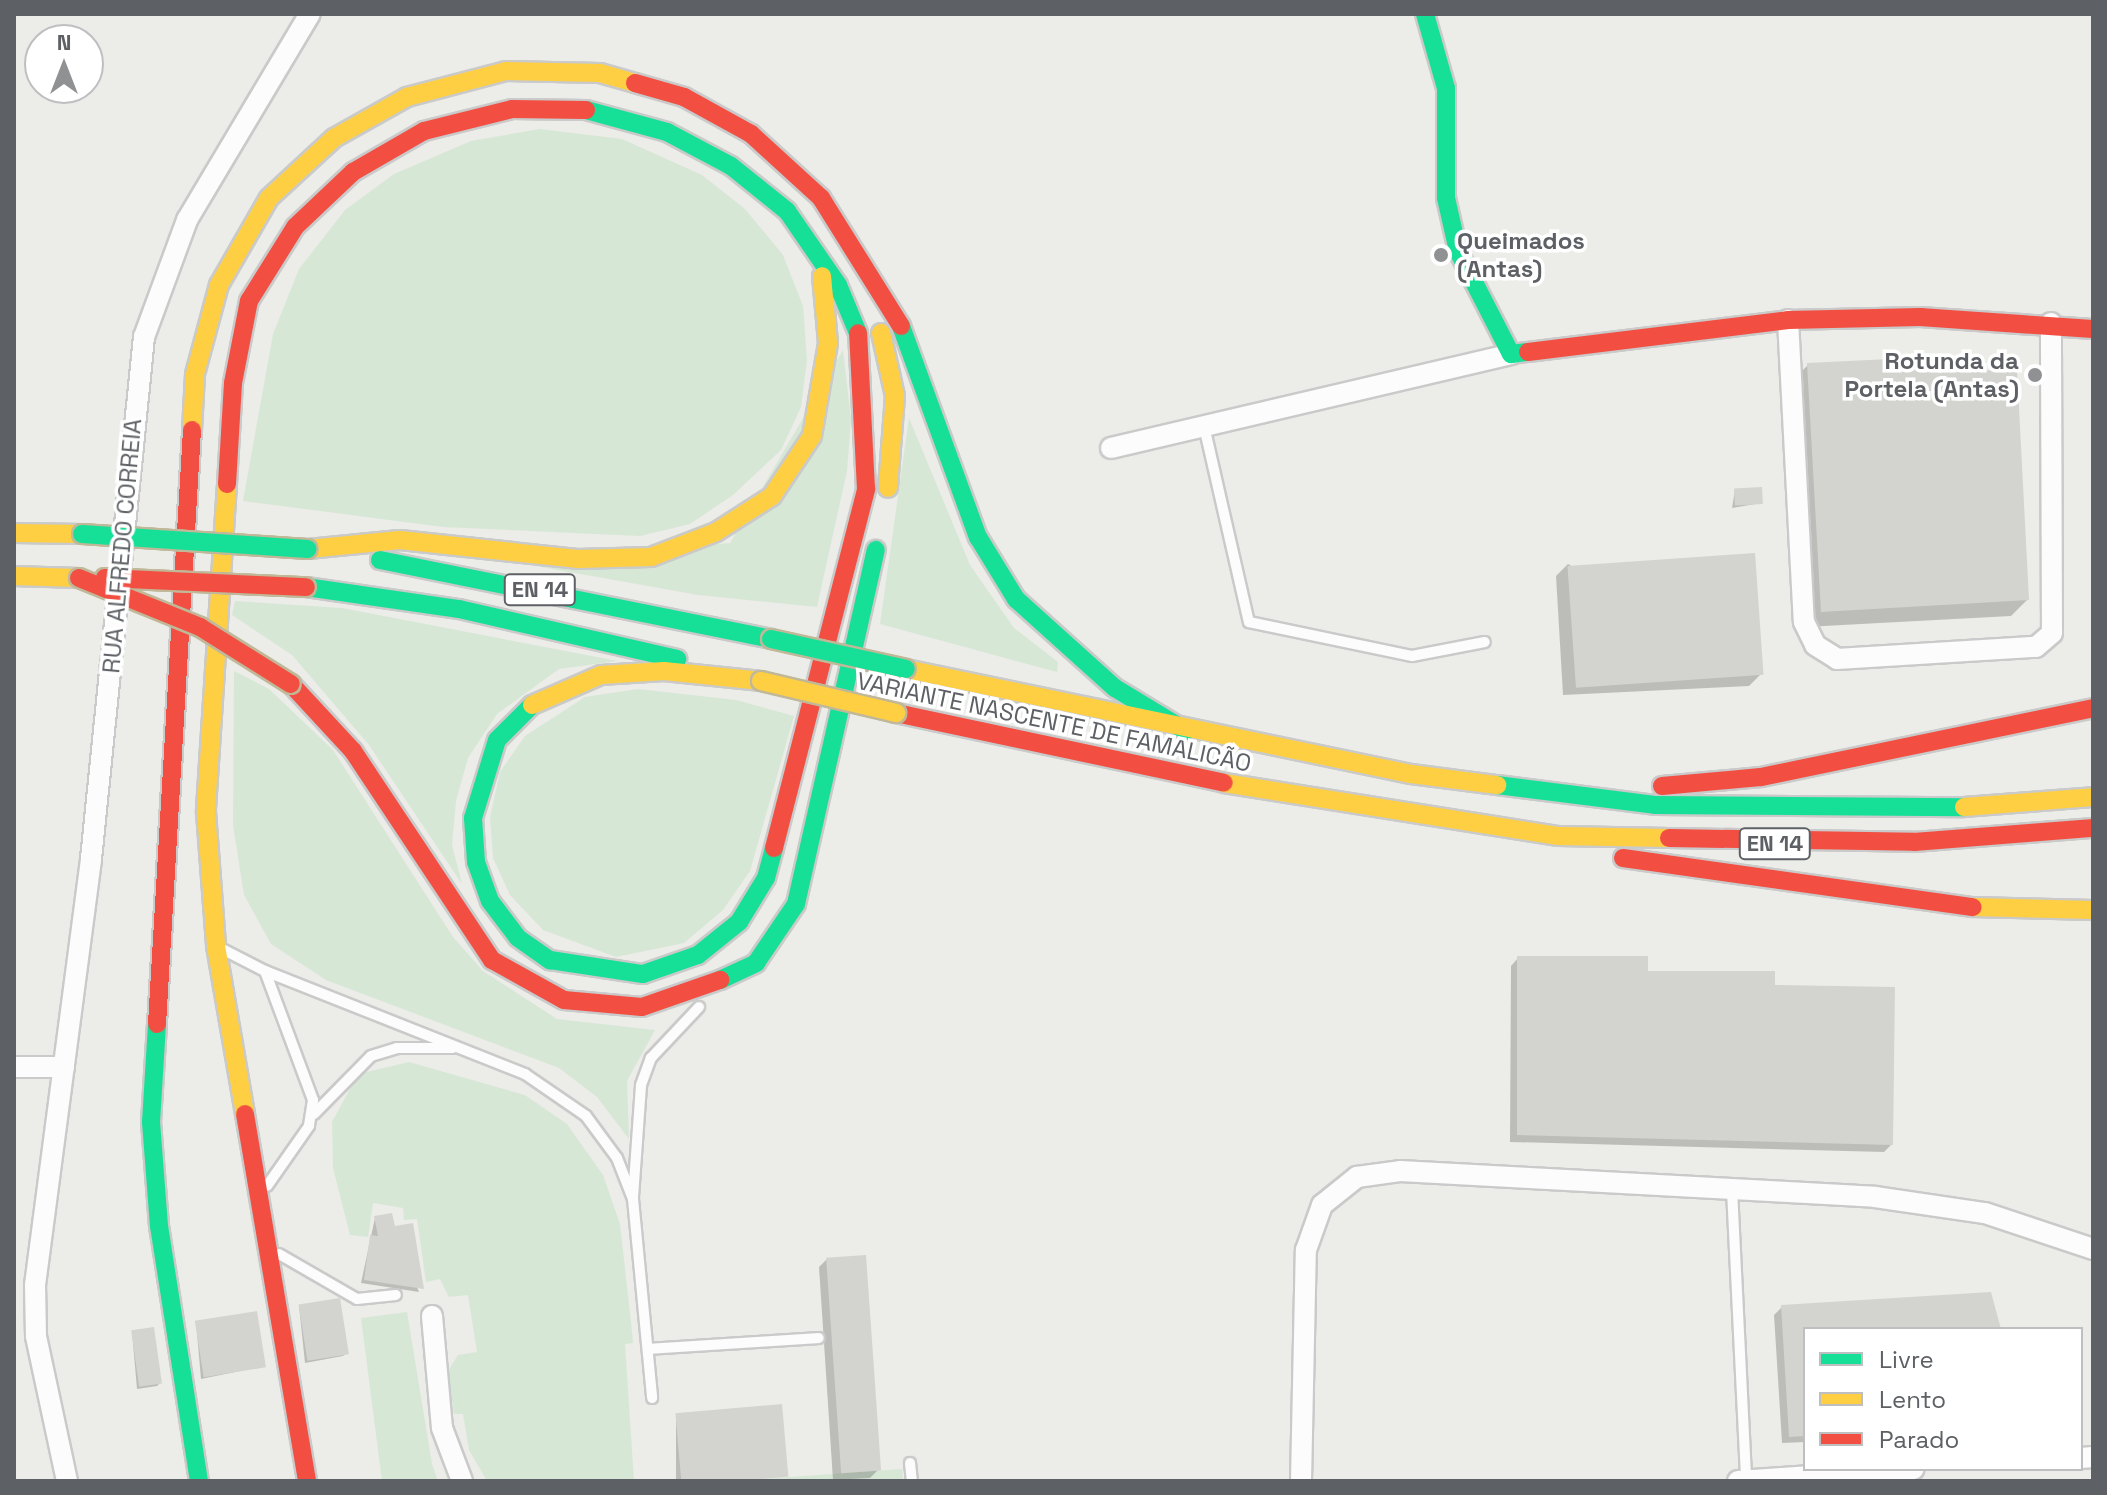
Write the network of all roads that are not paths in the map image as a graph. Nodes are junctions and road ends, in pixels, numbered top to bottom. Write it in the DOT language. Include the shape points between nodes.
graph roads {
  1 [pos="310,14"];
  2 [pos="1425,14"];
  3 [pos="850,234"];
  4 [pos="818,255"];
  5 [pos="1788,320"];
  6 [pos="2051,323"];
  7 [pos="2093,329"];
  8 [pos="1511,354"];
  9 [pos="1204,426"];
  10 [pos="1111,448"];
  11 [pos="14,533"];
  12 [pos="308,549"];
  13 [pos="14,576"];
  14 [pos="79,578"];
  15 [pos="1485,642"];
  16 [pos="761,681"];
  17 [pos="2093,708"];
  18 [pos="1186,731"];
  19 [pos="1533,791"];
  20 [pos="2093,797"];
  21 [pos="1456,825"];
  22 [pos="2093,828"];
  23 [pos="2093,910"];
  24 [pos="216,946"];
  25 [pos="756,963"];
  26 [pos="265,971"];
  27 [pos="469,1050"];
  28 [pos="14,1067"];
  29 [pos="64,1067"];
  30 [pos="314,1114"];
  31 [pos="1732,1190"];
  32 [pos="261,1194"];
  33 [pos="633,1199"];
  34 [pos="270,1247"];
  35 [pos="2093,1249"];
  36 [pos="396,1295"];
  37 [pos="432,1316"];
  38 [pos="819,1338"];
  39 [pos="648,1349"];
  40 [pos="652,1398"];
  41 [pos="910,1463"];
  42 [pos="1883,1471"];
  43 [pos="1746,1480"];
  44 [pos="67,1481"];
  45 [pos="199,1481"];
  46 [pos="307,1481"];
  47 [pos="462,1481"];
  48 [pos="912,1481"];
  49 [pos="1301,1481"];
  50 [pos="1738,1481"];
  1 -- 29 [label="street, RUA ALFREDO CORREIA" via="187,220 144,337"];
  2 -- 8 [label="main road" via="1446,88 1446,198 1458,251"];
  3 -- 18 [label="main road" via="893,305 978,537 1016,599 1115,688"];
  3 -- 25 [label="main road" via="895,396 882,523 809,865 796,904"];
  3 -- 45 [label="main road" via="751,134 684,97 600,73 506,71 407,97 334,138 269,198 219,285 195,374 151,1094 153,1181"];
  4 -- 12 [label="main road" via="828,343 812,436 772,496 716,532 651,557 577,559 400,540"];
  4 -- 16 [label="main road" via="858,331 866,377 866,489 766,878 739,922 698,955 643,974 550,960 518,938 490,901 476,862 473,818 497,740 527,707 564,685 601,675 664,671"];
  4 -- 24 [label="main road" via="787,211 731,166 667,132 598,110 512,109 424,131 353,172 295,227 249,301 233,383 206,812"];
  5 -- 6 [label="main road"];
  5 -- 6 [label="street" via="1804,622 1815,645 1837,659 2036,647 2052,633"];
  5 -- 8 [label="main road"];
  6 -- 7 [label="main road"];
  8 -- 9 [label="street"];
  9 -- 10 [label="street"];
  9 -- 15 [label="lane" via="1249,622 1412,656"];
  11 -- 12 [label="main road, VARIANTE NASCENTE DE FAMALICÃO / EN 14, bridge"];
  12 -- 18 [label="main road, VARIANTE NASCENTE DE FAMALICÃO / EN 14, bridge" via="771,639"];
  13 -- 14 [label="main road, VARIANTE NASCENTE DE FAMALICÃO / EN 14"];
  14 -- 16 [label="main road, VARIANTE NASCENTE DE FAMALICÃO / EN 14, bridge" via="306,587 549,627"];
  14 -- 25 [label="main road, bridge" via="200,627 291,684 353,751 468,930 525,982 564,1000 642,1007 686,997"];
  16 -- 21 [label="main road, VARIANTE NASCENTE DE FAMALICÃO / EN 14, bridge" via="1247,789"];
  17 -- 19 [label="main road" via="1761,777"];
  18 -- 19 [label="main road, VARIANTE NASCENTE DE FAMALICÃO / EN 14"];
  19 -- 20 [label="main road, VARIANTE NASCENTE DE FAMALICÃO / EN 14" via="1771,811 1902,812"];
  21 -- 22 [label="main road, VARIANTE NASCENTE DE FAMALICÃO / EN 14" via="1764,844"];
  21 -- 23 [label="main road" via="1885,899"];
  24 -- 26 [label="lane"];
  24 -- 32 [label="main road"];
  25 -- 33 [label="lane" via="694,1010 651,1058 641,1085"];
  26 -- 27 [label="lane"];
  26 -- 30 [label="lane"];
  27 -- 30 [label="lane" via="426,1045 371,1056"];
  27 -- 33 [label="lane" via="573,1104 613,1152"];
  28 -- 29 [label="street"];
  29 -- 44 [label="street, RUA ALFREDO CORREIA" via="35,1285 36,1336"];
  30 -- 32 [label="lane"];
  31 -- 35 [label="street" via="1931,1203"];
  31 -- 43 [label="lane"];
  31 -- 49 [label="street" via="1400,1171 1339,1188 1322,1205 1306,1250"];
  32 -- 34 [label="main road"];
  33 -- 39 [label="lane"];
  34 -- 36 [label="lane" via="349,1296"];
  34 -- 46 [label="main road"];
  37 -- 47 [label="street" via="442,1428"];
  38 -- 39 [label="lane"];
  39 -- 40 [label="lane"];
  41 -- 48 [label="lane"];
  42 -- 43 [label="street"];
  43 -- 50 [label="street"];
}
